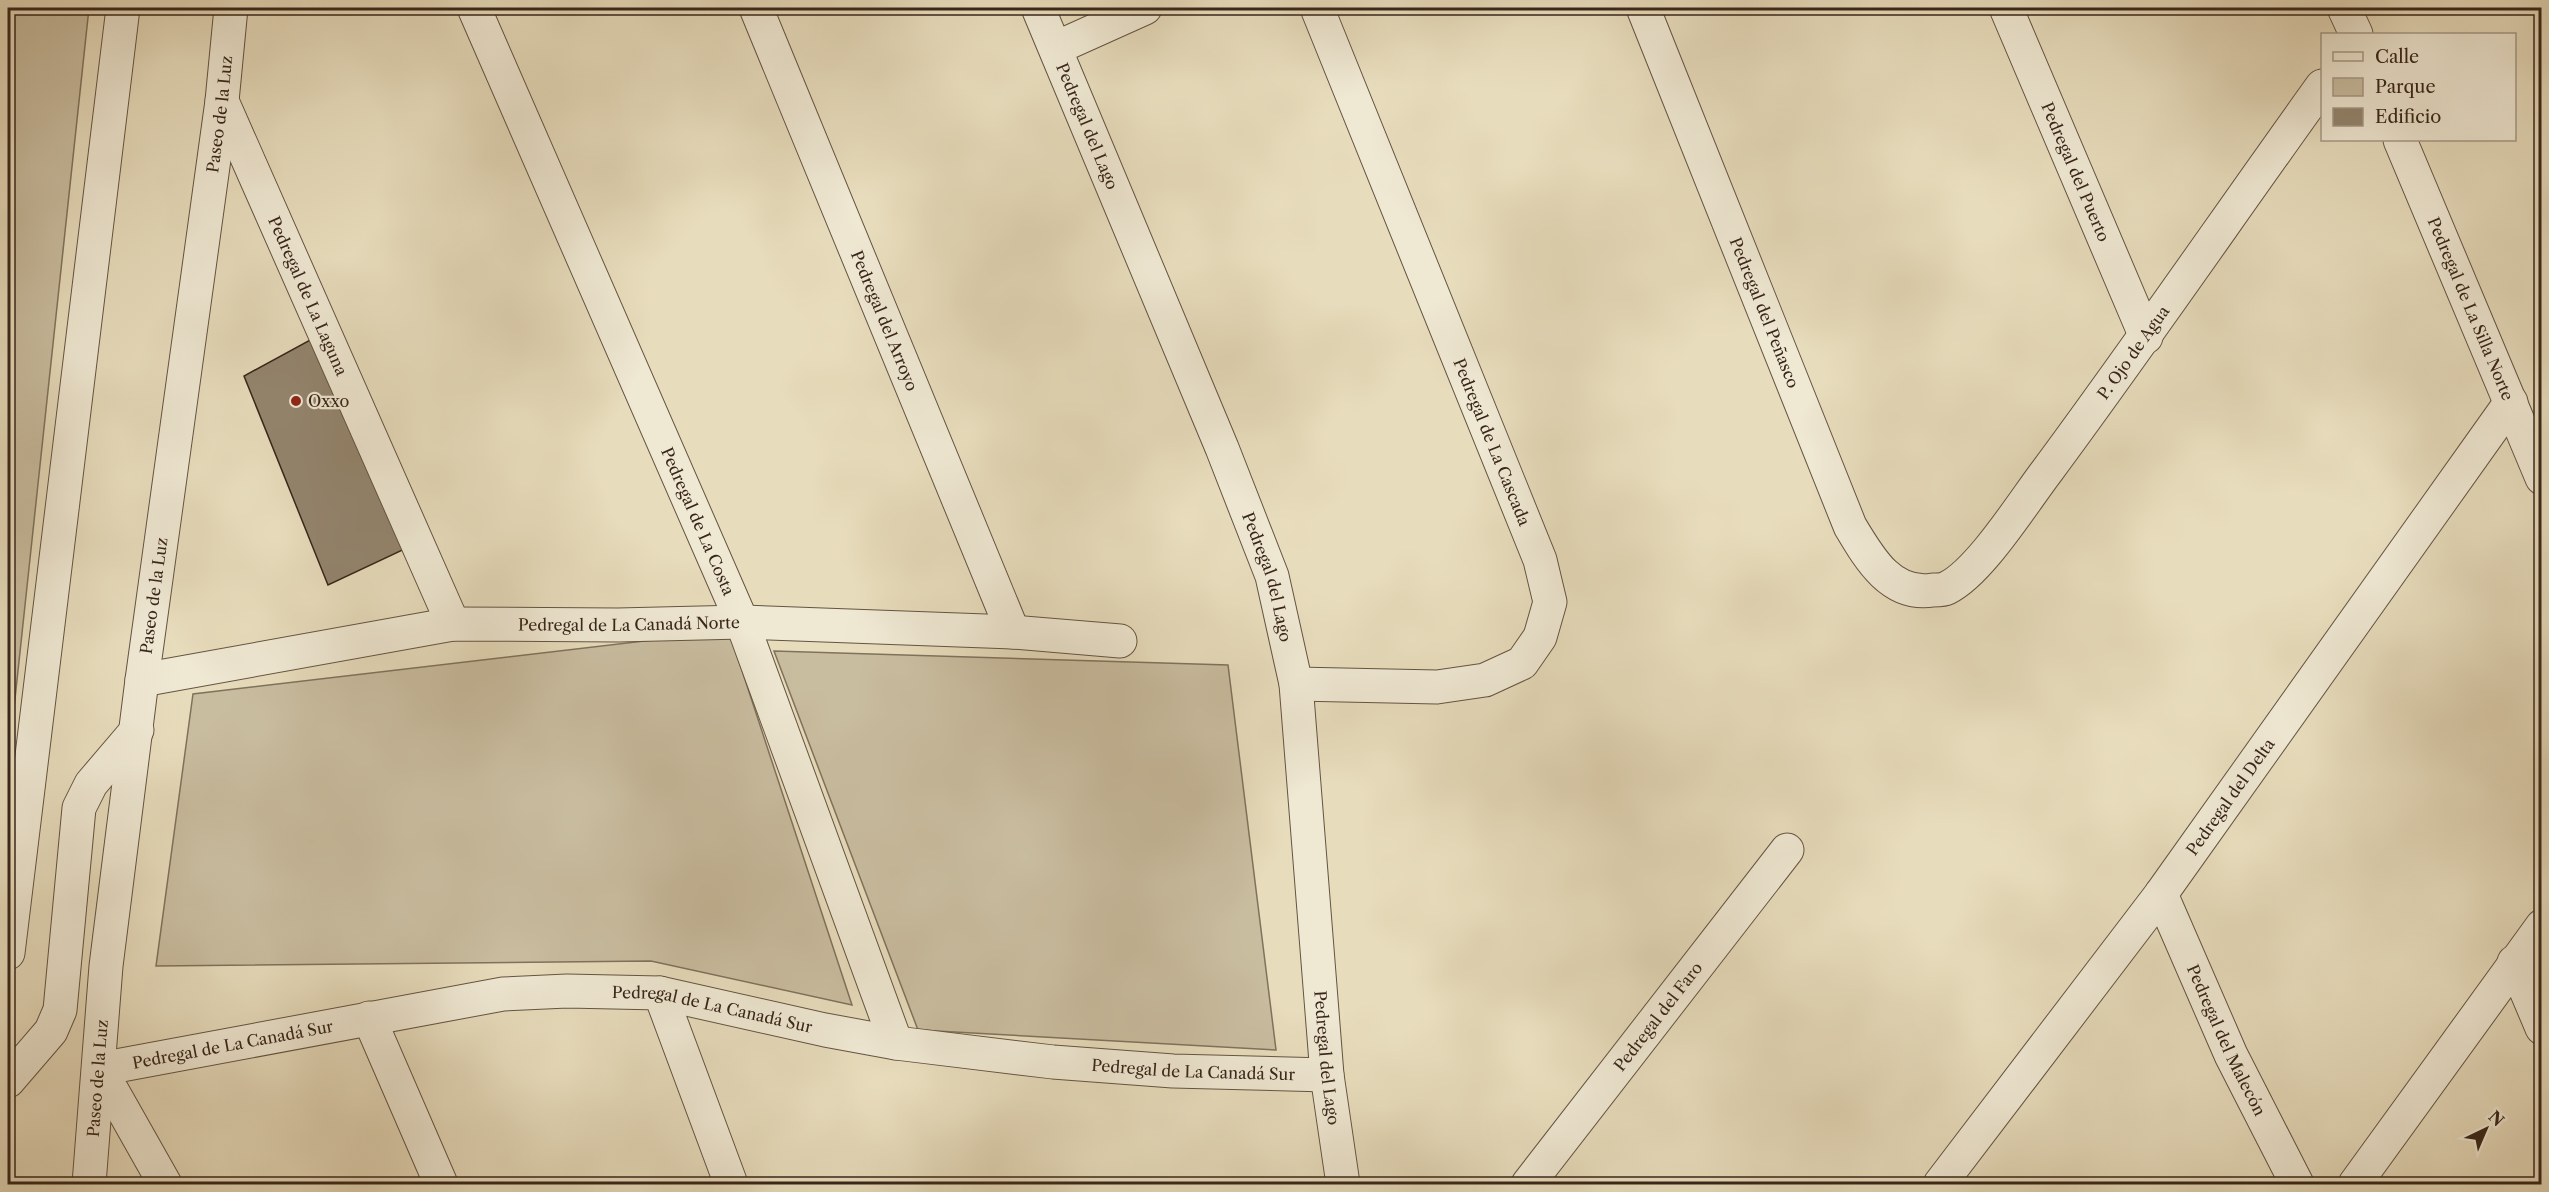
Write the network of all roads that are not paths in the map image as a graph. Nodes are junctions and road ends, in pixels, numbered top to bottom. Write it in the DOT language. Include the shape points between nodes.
graph roads {
  1 [pos="123,8"];
  2 [pos="231,8"];
  3 [pos="474,8"];
  4 [pos="756,8"];
  5 [pos="1038,8"];
  6 [pos="1145,8"];
  7 [pos="1317,8"];
  8 [pos="1643,8"];
  9 [pos="2006,8"];
  10 [pos="2344,8"];
  11 [pos="2356,33"];
  12 [pos="1056,48"];
  13 [pos="2321,87"];
  14 [pos="222,101"];
  15 [pos="2400,141"];
  16 [pos="2146,337"];
  17 [pos="2511,402"];
  18 [pos="2541,478"];
  19 [pos="1919,593"];
  20 [pos="742,622"];
  21 [pos="453,624"];
  22 [pos="1013,632"];
  23 [pos="1120,642"];
  24 [pos="142,680"];
  25 [pos="1296,684"];
  26 [pos="137,730"];
  27 [pos="1787,850"];
  28 [pos="2161,894"];
  29 [pos="2541,926"];
  30 [pos="8,953"];
  31 [pos="2514,962"];
  32 [pos="660,993"];
  33 [pos="369,1018"];
  34 [pos="2541,1028"];
  35 [pos="896,1043"];
  36 [pos="100,1069"];
  37 [pos="1327,1075"];
  38 [pos="8,1081"];
  39 [pos="89,1185"];
  40 [pos="165,1185"];
  41 [pos="441,1185"];
  42 [pos="732,1185"];
  43 [pos="1343,1185"];
  44 [pos="1528,1185"];
  45 [pos="1940,1185"];
  46 [pos="2297,1185"];
  47 [pos="2355,1185"];
  1 -- 30 [label="street"];
  2 -- 14 [label="street, Paseo de la Luz"];
  3 -- 20 [label="street, Pedregal de La Costa"];
  4 -- 22 [label="street, Pedregal del Arroyo"];
  5 -- 12 [label="street, Pedregal del Lago"];
  6 -- 12 [label="street"];
  7 -- 25 [label="street, Pedregal de La Cascada" via="1540,560 1550,602 1540,637 1522,663 1485,680 1437,687"];
  8 -- 19 [label="street, Pedregal del Peñasco" via="1850,526 1872,562 1890,580"];
  9 -- 16 [label="street, Pedregal del Puerto"];
  10 -- 11 [label="street"];
  12 -- 25 [label="street, Pedregal del Lago" via="1272,576"];
  13 -- 16 [label="street, P. Ojo de Agua"];
  14 -- 21 [label="street, Pedregal de La Laguna"];
  14 -- 24 [label="street, Paseo de la Luz"];
  15 -- 17 [label="street, Pedregal de La Silla Norte"];
  16 -- 19 [label="street, P. Ojo de Agua" via="1973,567 1946,588"];
  17 -- 18 [label="street, Pedregal de La Silla Norte"];
  17 -- 28 [label="street, Pedregal del Delta"];
  20 -- 21 [label="street, Pedregal de La Canadá Norte"];
  20 -- 22 [label="street, Pedregal de La Canadá Norte"];
  20 -- 35 [label="street, Pedregal de La Costa"];
  21 -- 24 [label="street, Pedregal de La Canadá Norte"];
  22 -- 23 [label="street, Pedregal de La Canadá Norte"];
  24 -- 26 [label="street, Paseo de la Luz"];
  25 -- 37 [label="street, Pedregal del Lago"];
  26 -- 36 [label="street, Paseo de la Luz" via="106,966"];
  26 -- 38 [label="street" via="91,784 79,808 60,1010 51,1031"];
  27 -- 44 [label="street, Pedregal del Faro"];
  28 -- 45 [label="street, Pedregal del Delta"];
  28 -- 46 [label="street, Pedregal del Malecón" via="2231,1055"];
  29 -- 31 [label="street"];
  31 -- 34 [label="street"];
  31 -- 47 [label="street"];
  32 -- 33 [label="street, Pedregal de La Canadá Sur" via="503,994"];
  32 -- 35 [label="street, Pedregal de La Canadá Sur"];
  32 -- 42 [label="street"];
  33 -- 36 [label="street, Pedregal de La Canadá Sur"];
  33 -- 41 [label="street"];
  35 -- 37 [label="street, Pedregal de La Canadá Sur" via="1053,1062 1173,1071"];
  36 -- 39 [label="street, Paseo de la Luz"];
  36 -- 40 [label="street"];
  37 -- 43 [label="street, Pedregal del Lago"];
}
